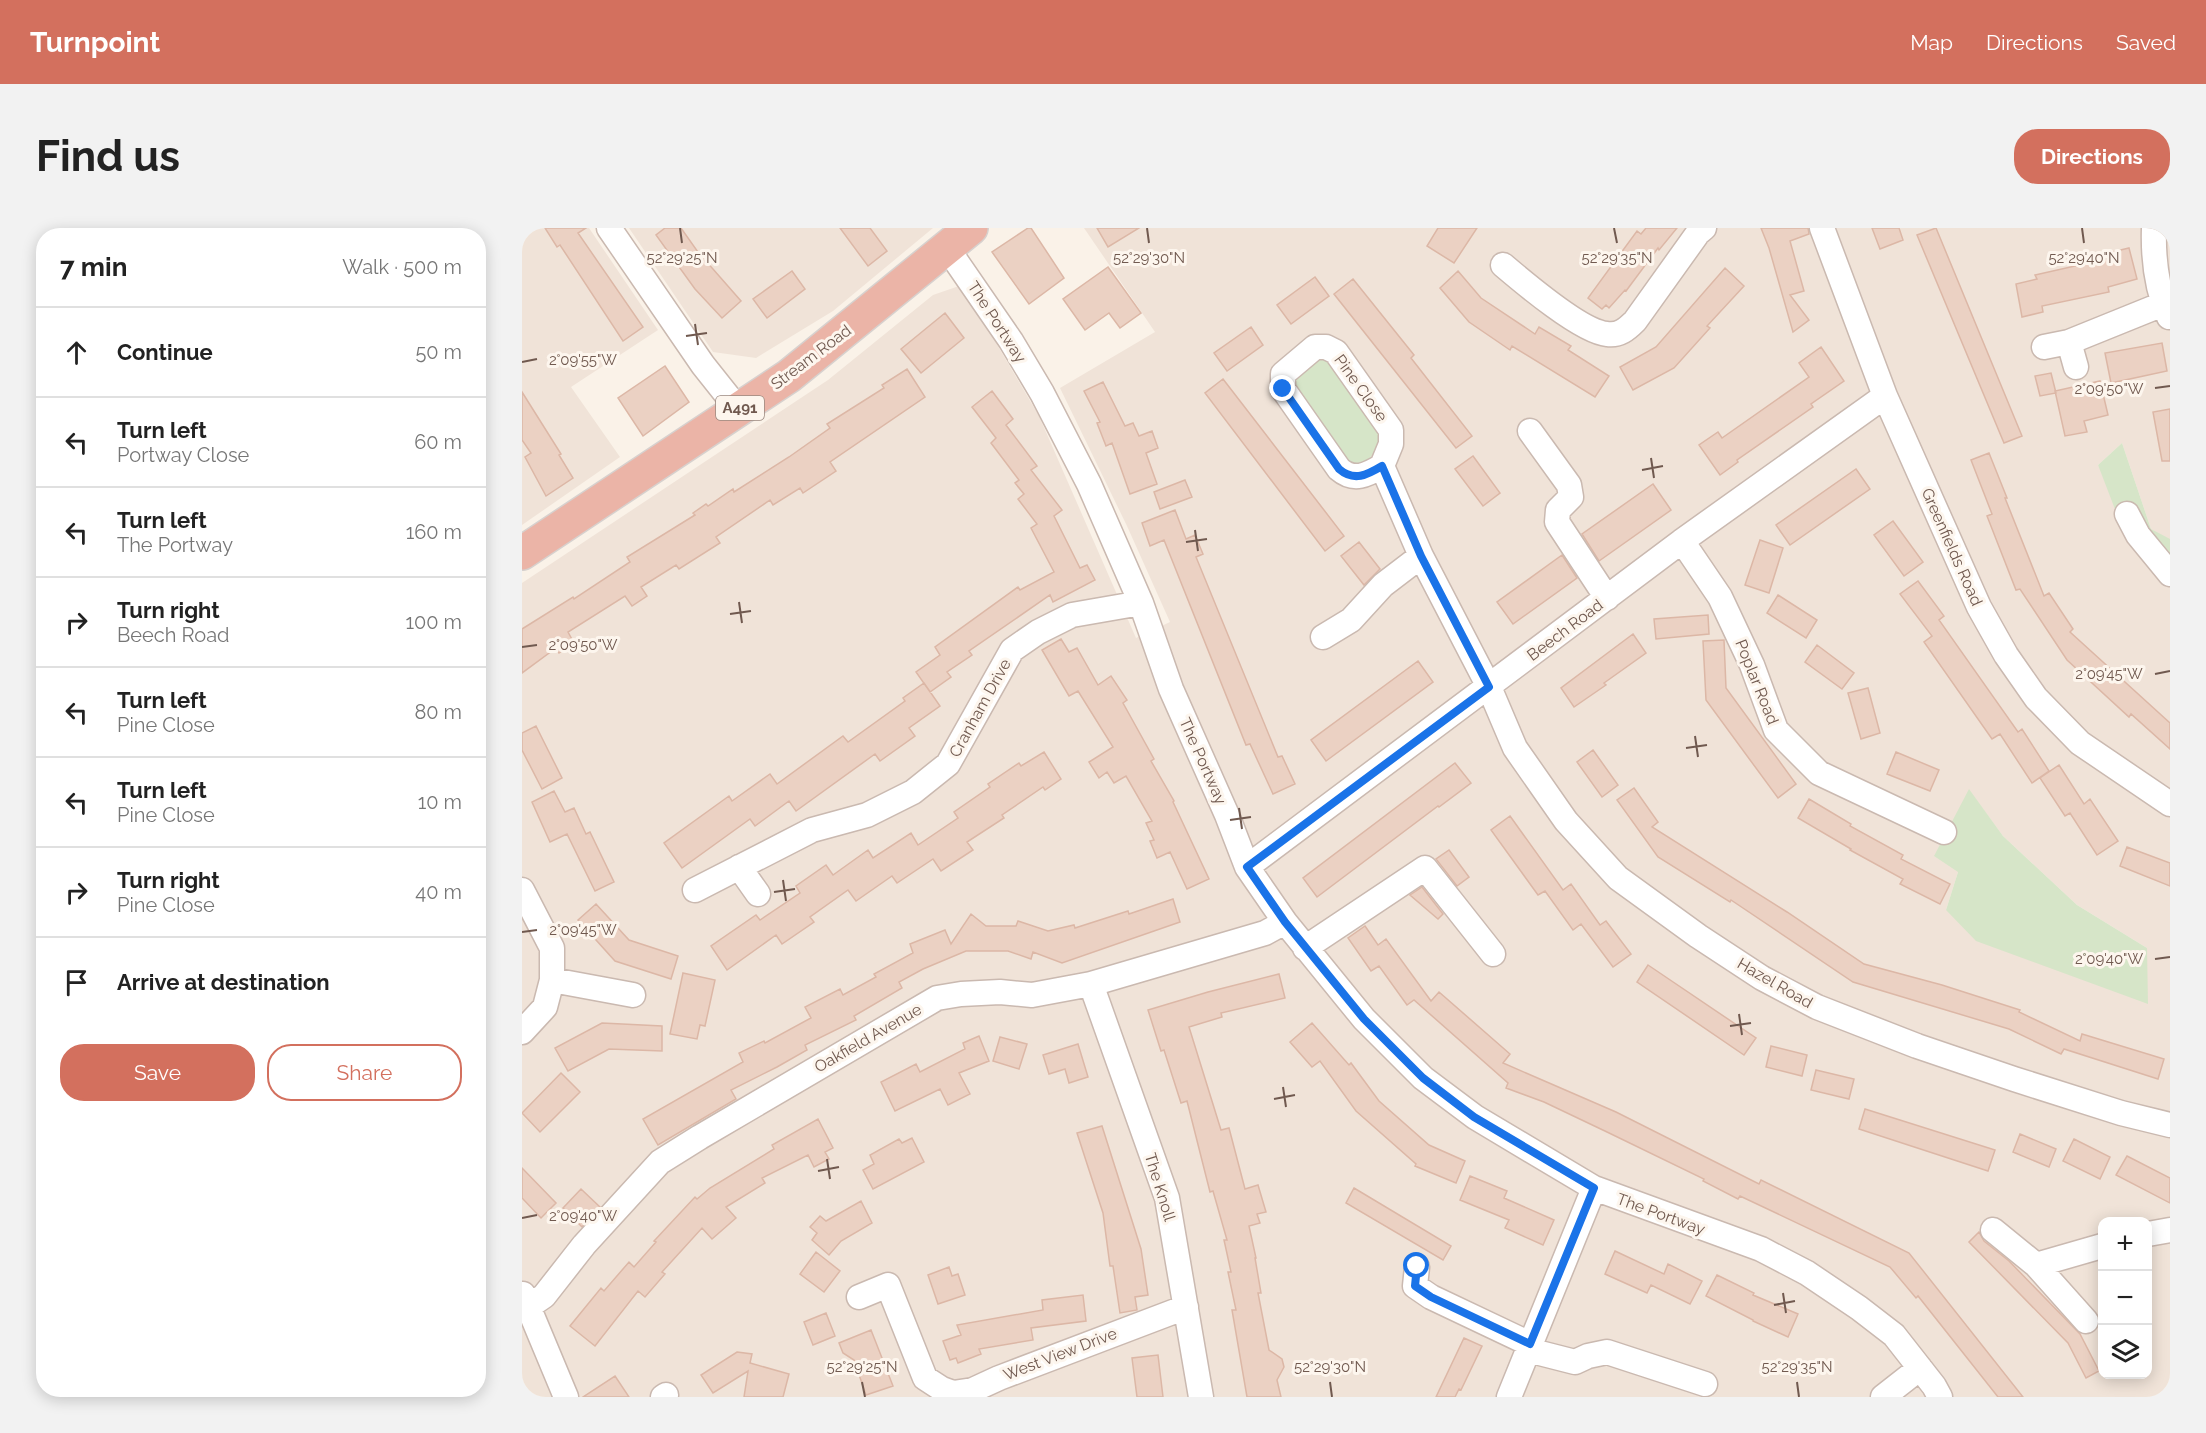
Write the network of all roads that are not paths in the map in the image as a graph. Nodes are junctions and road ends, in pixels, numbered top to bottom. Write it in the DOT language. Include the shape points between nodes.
graph roads {
  1 [pos="609,228"];
  2 [pos="1704,228"];
  3 [pos="1822,228"];
  4 [pos="2154,228"];
  5 [pos="959,238"];
  6 [pos="1503,265"];
  7 [pos="2167,312"];
  8 [pos="2069,342"];
  9 [pos="2044,347"];
  10 [pos="2076,367"];
  11 [pos="1886,396"];
  12 [pos="738,409"];
  13 [pos="1530,431"];
  14 [pos="1382,466"];
  15 [pos="2127,514"];
  16 [pos="1682,541"];
  17 [pos="522,553"];
  18 [pos="1421,556"];
  19 [pos="2170,574"];
  20 [pos="1607,598"];
  21 [pos="1141,603"];
  22 [pos="1323,638"];
  23 [pos="1489,687"];
  24 [pos="2170,804"];
  25 [pos="1930,833"];
  26 [pos="739,867"];
  27 [pos="1247,867"];
  28 [pos="522,890"];
  29 [pos="695,890"];
  30 [pos="758,894"];
  31 [pos="1285,922"];
  32 [pos="1305,948"];
  33 [pos="1493,954"];
  34 [pos="552,980"];
  35 [pos="1091,984"];
  36 [pos="633,995"];
  37 [pos="522,1032"];
  38 [pos="2170,1125"];
  39 [pos="1594,1188"];
  40 [pos="1993,1230"];
  41 [pos="2170,1230"];
  42 [pos="2152,1233"];
  43 [pos="2098,1247"];
  44 [pos="2036,1265"];
  45 [pos="1417,1266"];
  46 [pos="859,1297"];
  47 [pos="525,1299"];
  48 [pos="1186,1307"];
  49 [pos="2086,1321"];
  50 [pos="1529,1347"];
  51 [pos="1920,1368"];
  52 [pos="1705,1384"];
  53 [pos="566,1397"];
  54 [pos="1201,1397"];
  55 [pos="1509,1397"];
  56 [pos="1883,1397"];
  57 [pos="1940,1397"];
  1 -- 12 [label="street"];
  2 -- 6 [label="street" via="1635,321 1619,333 1606,334 1591,328 1542,297"];
  3 -- 11 [label="street, Greenfields Road"];
  4 -- 7 [label="street" via="2153,252"];
  5 -- 12 [label="highway, Stream Road / A491" via="789,376"];
  5 -- 21 [label="street, The Portway" via="1089,484"];
  7 -- 8 [label="street"];
  8 -- 9 [label="street"];
  8 -- 10 [label="street"];
  11 -- 16 [label="street, Beech Road"];
  11 -- 24 [label="street, Greenfields Road" via="1974,597 2006,655 2037,698 2080,743"];
  12 -- 17 [label="highway, Stream Road / A491"];
  13 -- 20 [label="street" via="1569,486 1571,497 1558,510 1557,522"];
  14 -- 14 [label="street, Pine Close" via="1391,444 1391,430 1336,352 1315,347 1282,374 1283,389 1346,475 1365,476"];
  14 -- 18 [label="street"];
  15 -- 19 [label="street" via="2138,535"];
  16 -- 20 [label="street, Beech Road"];
  16 -- 25 [label="street, Poplar Road" via="1720,597 1752,665 1776,730 1819,773"];
  18 -- 22 [label="street" via="1383,585 1351,620"];
  18 -- 23 [label="street"];
  20 -- 23 [label="street, Beech Road"];
  21 -- 26 [label="street, Cranham Drive" via="1072,615 1012,650 948,764 913,792 867,815 812,830"];
  21 -- 27 [label="street, The Portway" via="1171,688"];
  23 -- 27 [label="street, Beech Road"];
  23 -- 38 [label="street, Hazel Road" via="1515,748 1566,821 1618,878 1753,972 1817,1007 1917,1046 2121,1113"];
  26 -- 29 [label="street, Cranham Drive"];
  26 -- 30 [label="street"];
  27 -- 31 [label="street, The Portway"];
  28 -- 34 [label="street" via="552,948"];
  31 -- 32 [label="street, The Portway"];
  31 -- 35 [label="street, Oakfield Avenue" via="1266,933"];
  32 -- 33 [label="street" via="1425,868"];
  32 -- 39 [label="street, The Portway" via="1364,1019 1423,1078 1474,1117"];
  34 -- 36 [label="street"];
  34 -- 37 [label="street" via="545,1007"];
  35 -- 47 [label="street, Oakfield Avenue" via="1032,995 1000,992 937,998 660,1162 584,1245 544,1296"];
  35 -- 48 [label="street, The Knoll" via="1167,1198"];
  39 -- 50 [label="street"];
  39 -- 51 [label="street, The Portway" via="1761,1250 1807,1273 1894,1335"];
  40 -- 44 [label="street"];
  41 -- 42 [label="street"];
  43 -- 44 [label="street"];
  44 -- 49 [label="street"];
  45 -- 50 [label="street" via="1415,1286"];
  46 -- 48 [label="street, West View Drive" via="888,1285 925,1378 953,1393 973,1390"];
  47 -- 53 [label="street"];
  48 -- 54 [label="street, The Knoll"];
  50 -- 52 [label="street" via="1575,1362 1607,1353"];
  50 -- 55 [label="street"];
  51 -- 56 [label="street"];
  51 -- 57 [label="street, The Portway"];
}
